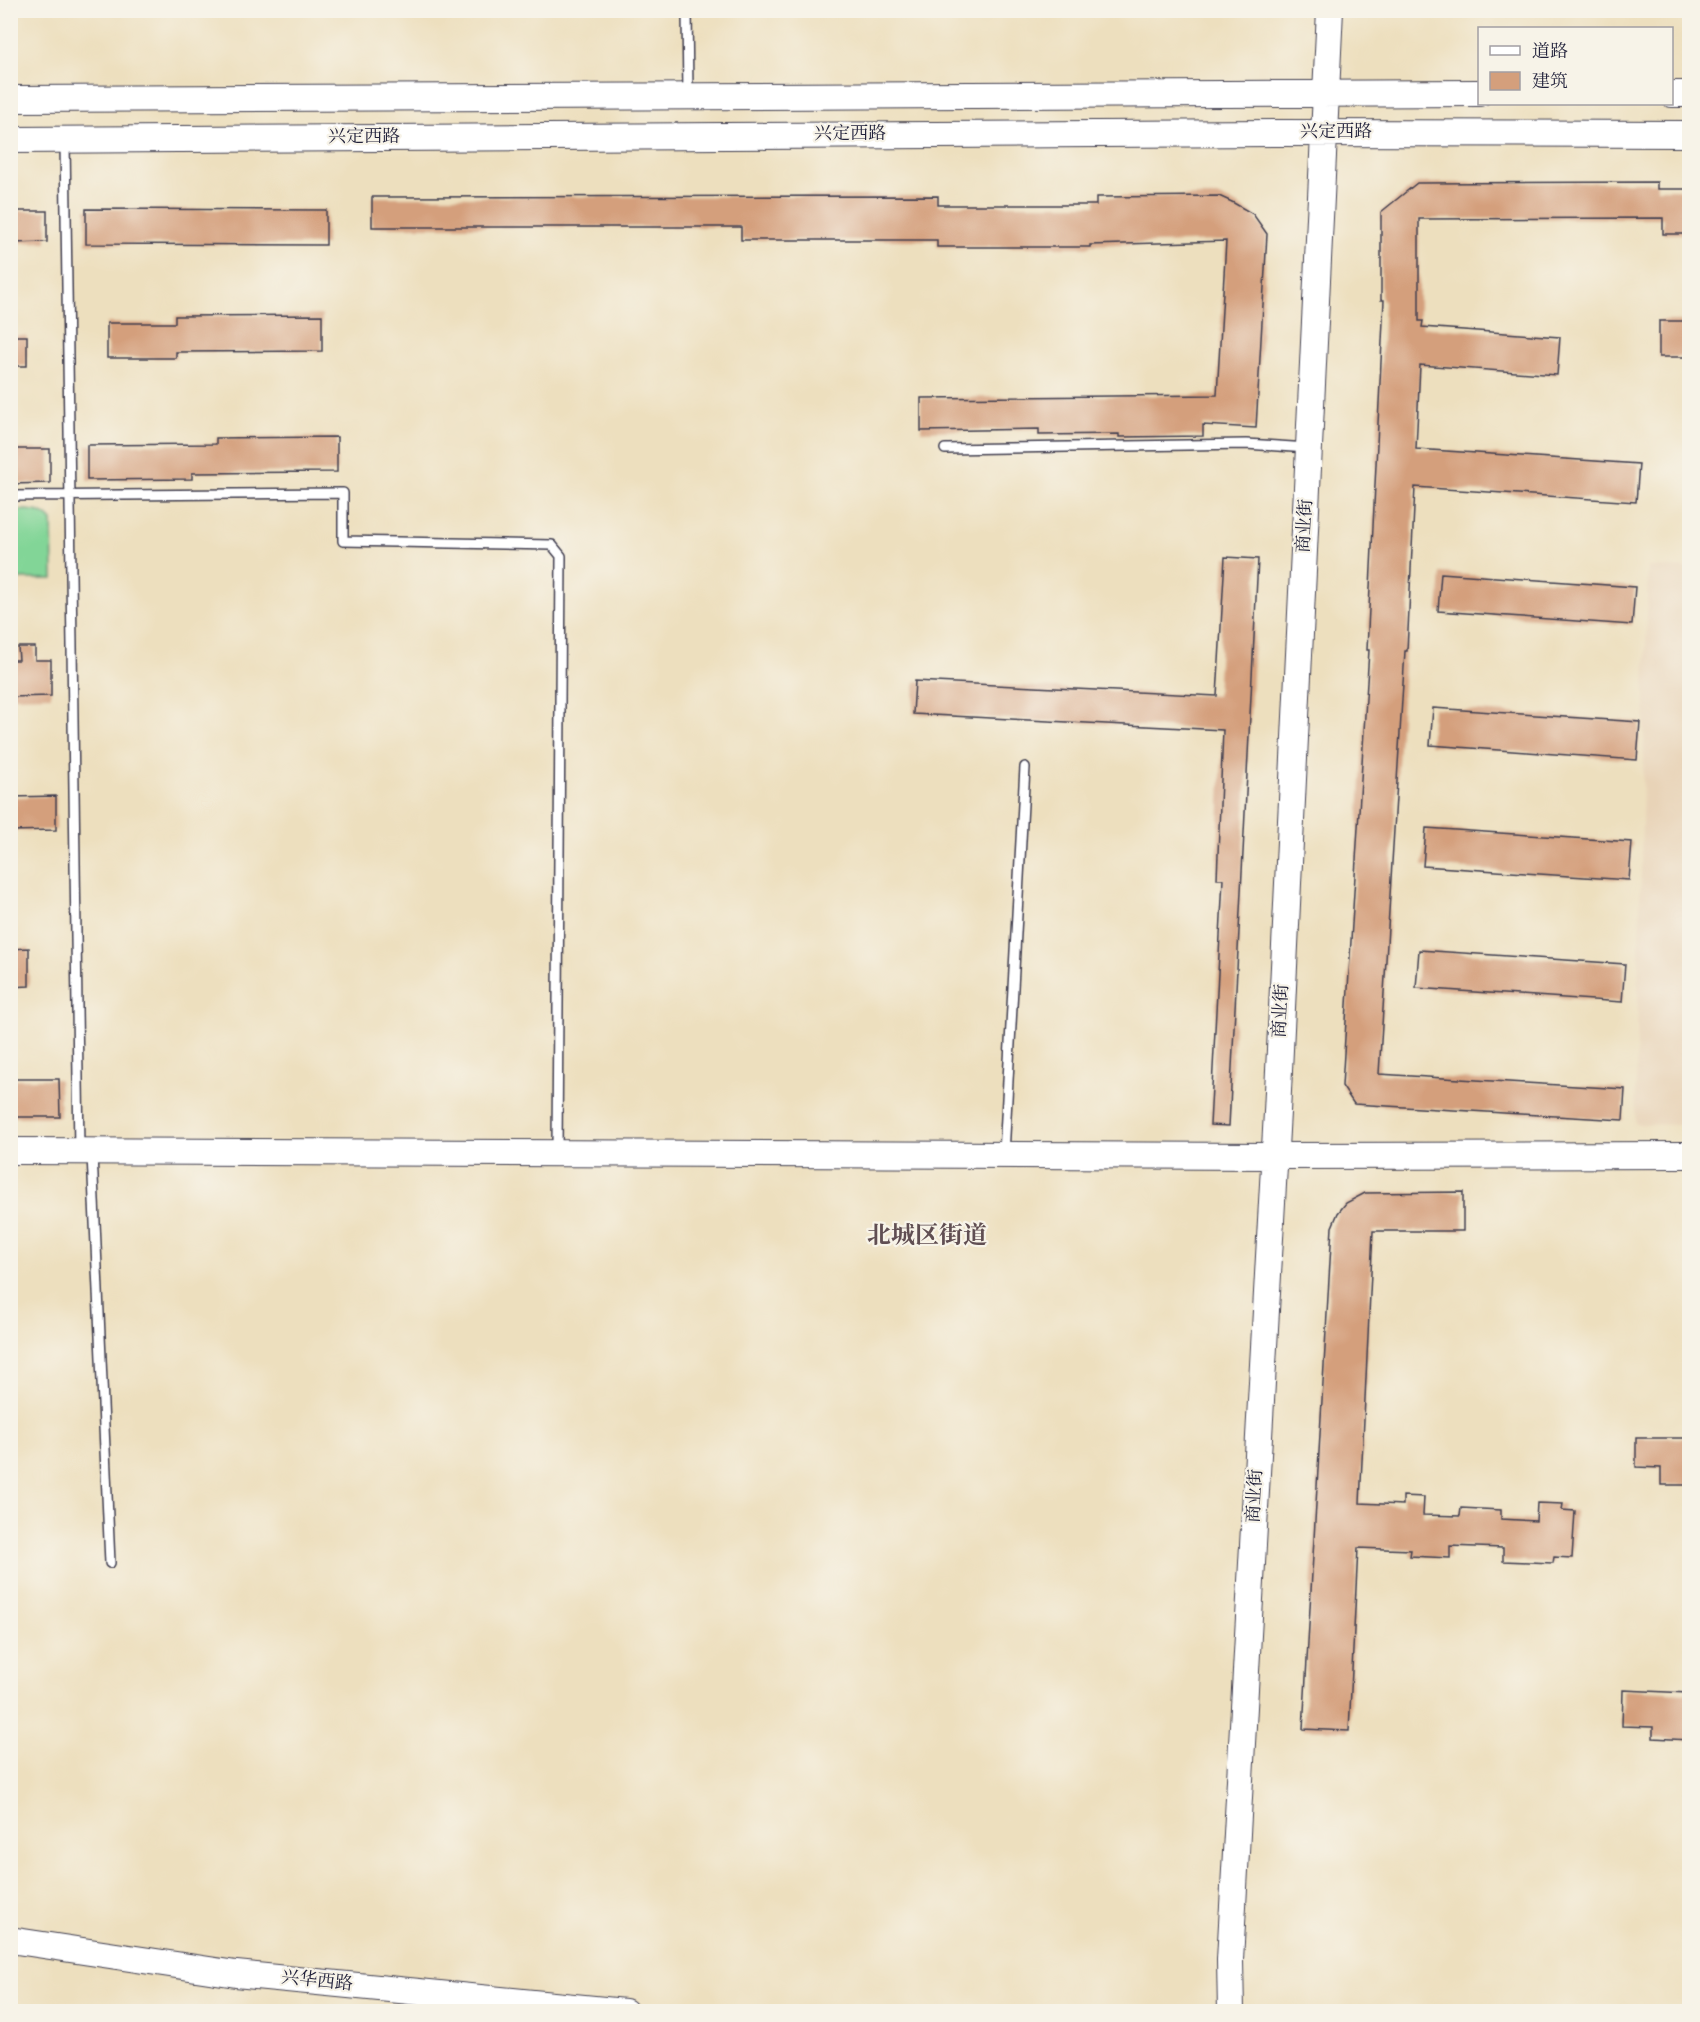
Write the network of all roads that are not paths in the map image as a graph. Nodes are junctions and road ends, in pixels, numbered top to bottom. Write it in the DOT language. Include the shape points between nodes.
graph roads {
  1 [pos="687,10"];
  2 [pos="1330,10"];
  3 [pos="1326,92"];
  4 [pos="1478,93"];
  5 [pos="1673,94"];
  6 [pos="1689,94"];
  7 [pos="688,95"];
  8 [pos="10,99"];
  9 [pos="1324,133"];
  10 [pos="1689,135"];
  11 [pos="10,140"];
  12 [pos="65,140"];
  13 [pos="1309,448"];
  14 [pos="945,449"];
  15 [pos="10,496"];
  16 [pos="70,496"];
  17 [pos="1024,767"];
  18 [pos="10,1151"];
  19 [pos="85,1151"];
  20 [pos="557,1153"];
  21 [pos="1004,1155"];
  22 [pos="1689,1155"];
  23 [pos="1275,1156"];
  24 [pos="110,1563"];
  25 [pos="10,1940"];
  26 [pos="625,2012"];
  27 [pos="1231,2012"];
  1 -- 7 [label="lane"];
  2 -- 3 [label="main road, 商业街"];
  3 -- 4 [label="main road"];
  3 -- 7 [label="main road"];
  3 -- 9 [label="main road, 商业街"];
  5 -- 6 [label="main road"];
  7 -- 8 [label="main road"];
  9 -- 10 [label="main road, 兴定西路"];
  9 -- 12 [label="main road, 兴定西路"];
  9 -- 13 [label="main road, 商业街"];
  11 -- 12 [label="main road, 兴定西路"];
  12 -- 16 [label="lane"];
  13 -- 14 [label="lane" via="1246,444"];
  13 -- 23 [label="main road, 商业街"];
  15 -- 16 [label="lane"];
  16 -- 19 [label="lane"];
  16 -- 20 [label="lane" via="344,493 343,541 552,545 561,556"];
  17 -- 21 [label="lane"];
  18 -- 19 [label="main road"];
  19 -- 20 [label="main road"];
  19 -- 24 [label="lane"];
  20 -- 21 [label="main road"];
  21 -- 23 [label="main road"];
  22 -- 23 [label="main road"];
  23 -- 27 [label="main road, 商业街" via="1231,1936"];
  25 -- 26 [label="main road, 兴华西路" via="236,1974"];
}
